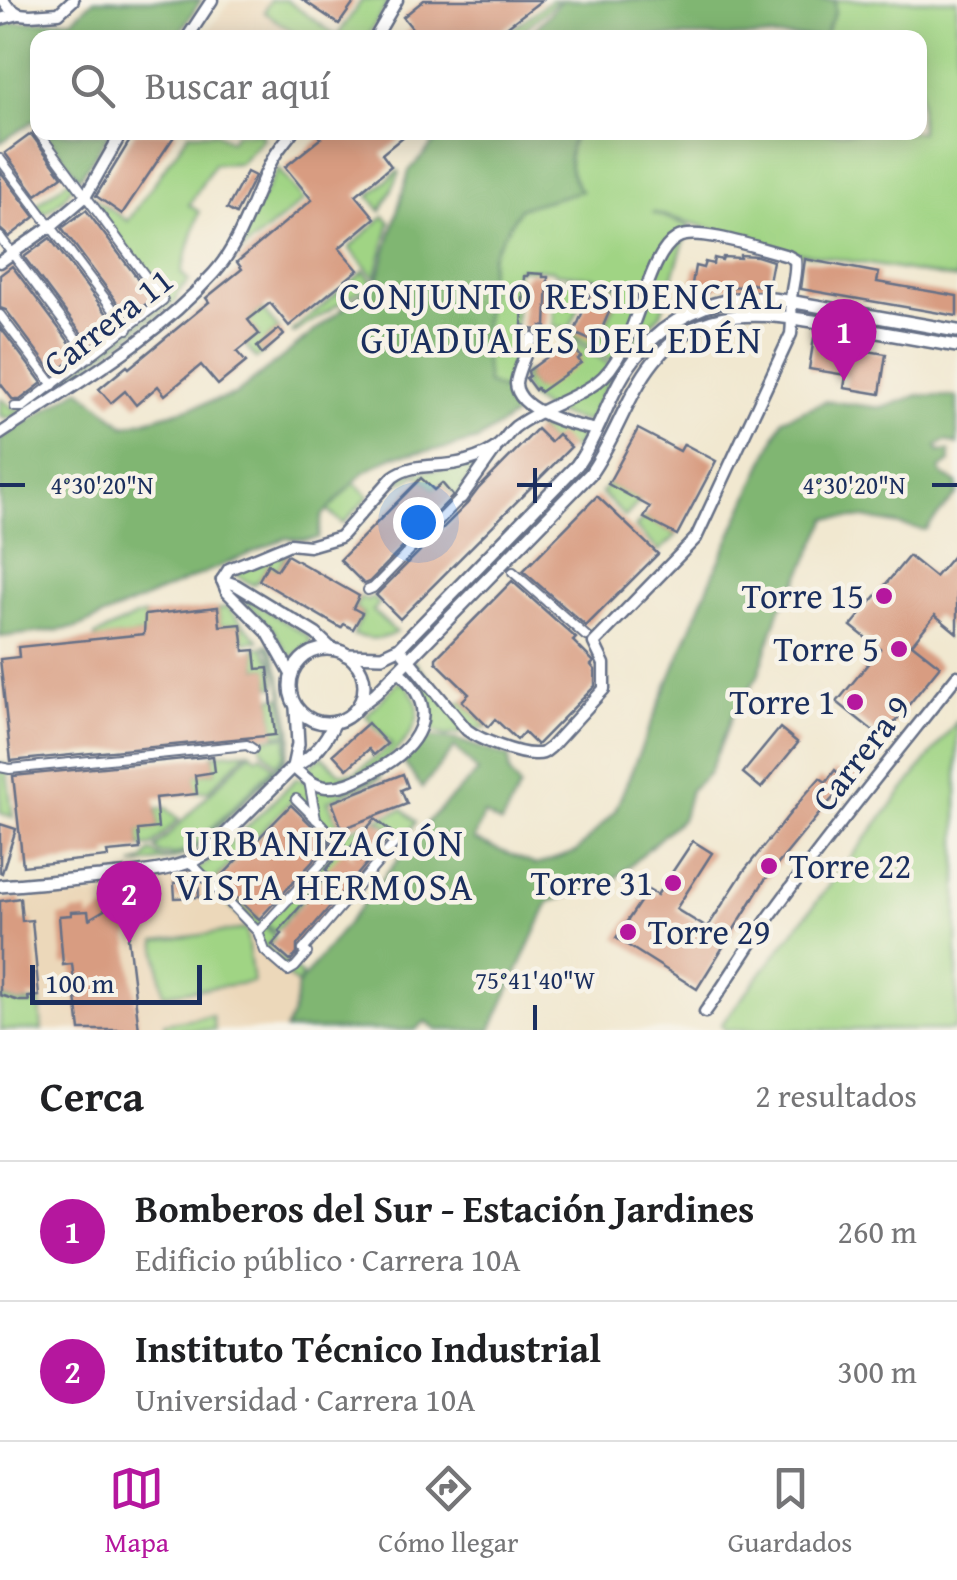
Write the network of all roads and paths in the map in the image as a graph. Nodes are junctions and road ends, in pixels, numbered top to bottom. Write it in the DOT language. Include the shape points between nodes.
graph roads {
  1 [pos="3,0"];
  2 [pos="73,0"];
  3 [pos="212,0"];
  4 [pos="397,0"];
  5 [pos="19,14"];
  6 [pos="0,19"];
  7 [pos="192,30"];
  8 [pos="379,30"];
  9 [pos="43,140"];
  10 [pos="118,140"];
  11 [pos="286,140"];
  12 [pos="0,159"];
  13 [pos="86,197"];
  14 [pos="51,226"];
  15 [pos="0,237"];
  16 [pos="12,253"];
  17 [pos="0,262"];
  18 [pos="790,302"];
  19 [pos="0,315"];
  20 [pos="793,318"];
  21 [pos="128,329"];
  22 [pos="957,331"];
  23 [pos="532,338"];
  24 [pos="957,346"];
  25 [pos="90,357"];
  26 [pos="53,384"];
  27 [pos="14,407"];
  28 [pos="541,412"];
  29 [pos="597,430"];
  30 [pos="0,433"];
  31 [pos="497,448"];
  32 [pos="461,498"];
  33 [pos="513,572"];
  34 [pos="222,580"];
  35 [pos="368,590"];
  36 [pos="586,636"];
  37 [pos="399,648"];
  38 [pos="333,650"];
  39 [pos="346,654"];
  40 [pos="408,660"];
  41 [pos="398,670"];
  42 [pos="291,674"];
  43 [pos="957,676"];
  44 [pos="358,706"];
  45 [pos="296,708"];
  46 [pos="335,722"];
  47 [pos="252,749"];
  48 [pos="0,766"];
  49 [pos="292,767"];
  50 [pos="309,781"];
  51 [pos="296,799"];
  52 [pos="316,820"];
  53 [pos="399,838"];
  54 [pos="192,863"];
  55 [pos="0,886"];
  56 [pos="258,932"];
  57 [pos="705,1012"];
  1 -- 5 [label="street"];
  2 -- 5 [label="street" via="59,13"];
  3 -- 7 [label="street"];
  4 -- 8 [label="street"];
  5 -- 6 [label="street"];
  9 -- 13 [label="street"];
  10 -- 13 [label="street"];
  11 -- 30 [label="street, Carrera 11" via="213,274 125,353"];
  12 -- 14 [label="street"];
  13 -- 14 [label="street"];
  13 -- 21 [label="street" via="162,297"];
  14 -- 16 [label="street"];
  14 -- 21 [label="street"];
  15 -- 16 [label="street"];
  16 -- 17 [label="street"];
  16 -- 25 [label="street"];
  18 -- 20 [label="street"];
  18 -- 22 [label="street"];
  18 -- 28 [label="street" via="795,260 698,233 678,236 662,252 614,364 598,382"];
  18 -- 29 [label="street" via="751,298 701,308 664,328 638,354"];
  19 -- 26 [label="street"];
  20 -- 24 [label="street"];
  20 -- 40 [label="street" via="752,313 705,322 671,342 643,377 590,474"];
  20 -- 40 [label="street" via="696,538 594,643 604,664 604,688 550,748 527,753 476,737"];
  21 -- 25 [label="street"];
  23 -- 28 [label="street" via="516,383 522,400"];
  25 -- 26 [label="street"];
  26 -- 27 [label="street"];
  28 -- 29 [label="street"];
  28 -- 31 [label="street"];
  29 -- 37 [label="street" via="576,465"];
  31 -- 32 [label="street"];
  31 -- 34 [label="street" via="448,466 402,470 340,538 290,544 229,569"];
  32 -- 35 [label="street"];
  33 -- 36 [label="street"];
  34 -- 38 [label="street"];
  34 -- 42 [label="street" via="268,633"];
  37 -- 39 [label="street" via="382,656"];
  37 -- 40 [label="street"];
  38 -- 39 [label="street"];
  38 -- 42 [label="street" via="305,656"];
  39 -- 44 [label="street" via="363,678"];
  40 -- 41 [label="street"];
  41 -- 44 [label="street"];
  41 -- 50 [label="street" via="423,704 417,736 351,784 322,787"];
  42 -- 45 [label="street"];
  43 -- 57 [label="street, Carrera 9" via="771,914"];
  44 -- 46 [label="street"];
  45 -- 46 [label="street" via="307,718"];
  45 -- 49 [label="street"];
  46 -- 49 [label="street" via="326,740"];
  47 -- 48 [label="street"];
  49 -- 50 [label="street"];
  49 -- 54 [label="street"];
  50 -- 52 [label="street"];
  51 -- 52 [label="street"];
  52 -- 56 [label="street" via="340,843"];
  53 -- 56 [label="street" via="295,967 288,971 265,951"];
  54 -- 55 [label="street"];
  54 -- 56 [label="street"];
}
